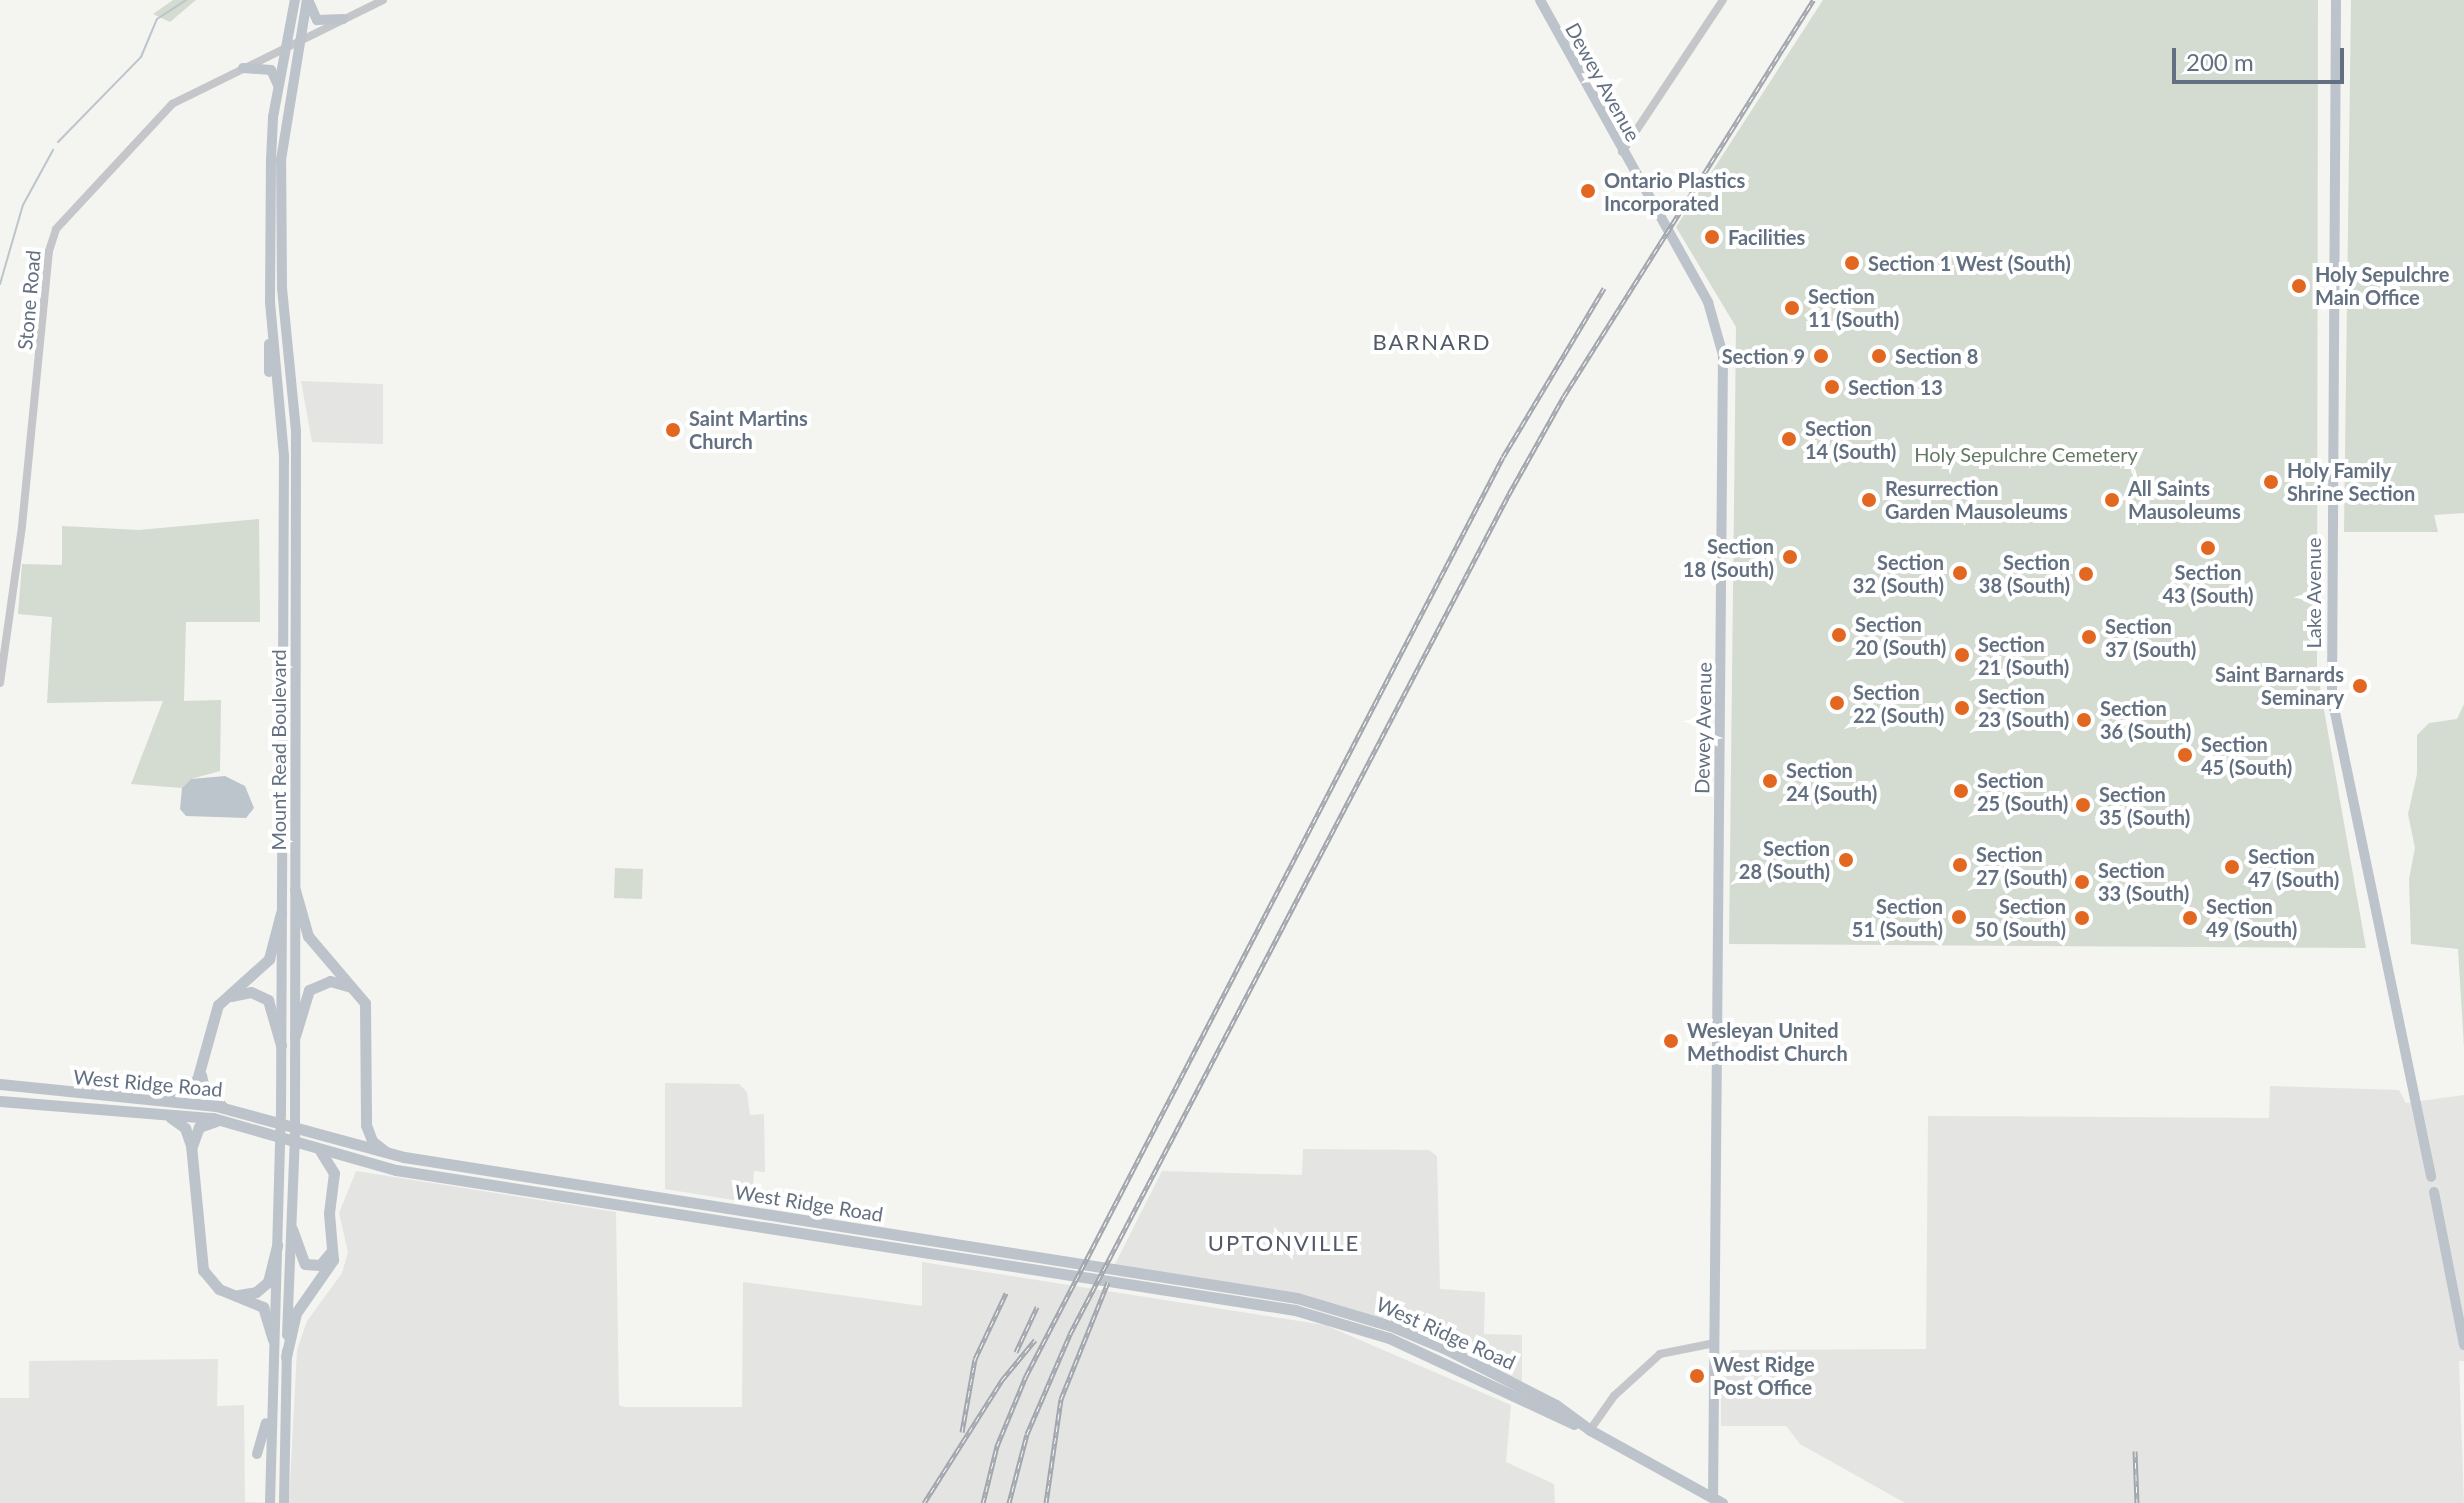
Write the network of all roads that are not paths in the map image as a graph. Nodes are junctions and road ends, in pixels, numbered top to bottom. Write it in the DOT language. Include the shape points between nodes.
graph roads {
  1 [pos="295,0"];
  2 [pos="308,0"];
  3 [pos="383,0"];
  4 [pos="1540,0"];
  5 [pos="1723,0"];
  6 [pos="2336,0"];
  7 [pos="343,19"];
  8 [pos="301,39"];
  9 [pos="289,44"];
  10 [pos="243,68"];
  11 [pos="279,91"];
  12 [pos="1622,152"];
  13 [pos="270,302"];
  14 [pos="269,372"];
  15 [pos="0,683"];
  16 [pos="295,890"];
  17 [pos="281,913"];
  18 [pos="361,996"];
  19 [pos="218,1005"];
  20 [pos="295,1036"];
  21 [pos="281,1045"];
  22 [pos="201,1066"];
  23 [pos="0,1084"];
  24 [pos="148,1100"];
  25 [pos="0,1101"];
  26 [pos="163,1101"];
  27 [pos="57,1109"];
  28 [pos="237,1110"];
  29 [pos="157,1114"];
  30 [pos="366,1118"];
  31 [pos="228,1121"];
  32 [pos="337,1142"];
  33 [pos="316,1148"];
  34 [pos="192,1150"];
  35 [pos="393,1155"];
  36 [pos="370,1164"];
  37 [pos="2431,1177"];
  38 [pos="334,1183"];
  39 [pos="2434,1192"];
  40 [pos="292,1229"];
  41 [pos="332,1244"];
  42 [pos="277,1245"];
  43 [pos="230,1294"];
  44 [pos="273,1339"];
  45 [pos="1715,1343"];
  46 [pos="2464,1345"];
  47 [pos="286,1357"];
  48 [pos="270,1397"];
  49 [pos="1590,1430"];
  50 [pos="257,1454"];
  51 [pos="1716,1501"];
  52 [pos="270,1503"];
  53 [pos="284,1503"];
  1 -- 9 [label="main road, Mount Read Boulevard"];
  2 -- 7 [label="main road" via="317,20"];
  2 -- 8 [label="main road, Mount Read Boulevard"];
  3 -- 7 [label="street, Stone Road"];
  4 -- 12 [label="main road, Dewey Avenue"];
  5 -- 12 [label="street" via="1633,143"];
  6 -- 37 [label="main road, Lake Avenue" via="2332,698"];
  7 -- 8 [label="street, Stone Road"];
  8 -- 9 [label="street, Stone Road"];
  8 -- 16 [label="main road, Mount Read Boulevard" via="281,160 282,288 296,431"];
  9 -- 10 [label="street, Stone Road"];
  9 -- 11 [label="main road, Mount Read Boulevard"];
  10 -- 11 [label="main road" via="271,70"];
  10 -- 15 [label="street, Stone Road" via="164,111 98,178 52,236"];
  11 -- 13 [label="main road, Mount Read Boulevard" via="271,147"];
  12 -- 45 [label="main road, Dewey Avenue" via="1708,302 1724,368"];
  13 -- 14 [label="main road"];
  13 -- 17 [label="main road, Mount Read Boulevard" via="284,456"];
  16 -- 18 [label="highway" via="308,936"];
  16 -- 20 [label="main road, Mount Read Boulevard"];
  17 -- 19 [label="highway" via="269,959"];
  17 -- 21 [label="main road, Mount Read Boulevard"];
  18 -- 20 [label="highway" via="339,982 317,984 302,999"];
  18 -- 30 [label="highway" via="367,1015"];
  19 -- 21 [label="highway" via="242,992 263,996 275,1010"];
  19 -- 22 [label="highway"];
  20 -- 40 [label="main road, Mount Read Boulevard"];
  21 -- 42 [label="main road, Mount Read Boulevard"];
  22 -- 26 [label="highway" via="188,1092"];
  22 -- 28 [label="highway" via="208,1096"];
  23 -- 24 [label="highway, West Ridge Road"];
  24 -- 26 [label="highway, West Ridge Road"];
  24 -- 27 [label="highway"];
  25 -- 27 [label="highway, West Ridge Road"];
  26 -- 28 [label="highway, West Ridge Road"];
  27 -- 29 [label="highway, West Ridge Road"];
  28 -- 32 [label="highway, West Ridge Road"];
  29 -- 31 [label="highway, West Ridge Road"];
  29 -- 34 [label="highway" via="185,1128"];
  30 -- 32 [label="highway" via="357,1137"];
  30 -- 35 [label="highway" via="372,1141"];
  31 -- 33 [label="highway, West Ridge Road"];
  31 -- 34 [label="highway" via="199,1127"];
  32 -- 35 [label="highway, West Ridge Road"];
  33 -- 36 [label="highway, West Ridge Road"];
  33 -- 38 [label="highway" via="330,1162"];
  34 -- 43 [label="highway" via="201,1265 213,1284"];
  35 -- 49 [label="highway, West Ridge Road" via="1297,1298 1383,1323 1448,1350 1556,1405"];
  36 -- 38 [label="highway" via="345,1169"];
  36 -- 49 [label="highway, West Ridge Road" via="1295,1310 1389,1338"];
  38 -- 41 [label="highway"];
  39 -- 46 [label="main road"];
  40 -- 41 [label="highway" via="297,1256 307,1265 325,1262"];
  40 -- 47 [label="main road, Mount Read Boulevard"];
  41 -- 47 [label="highway" via="332,1265 296,1313"];
  42 -- 43 [label="highway" via="263,1287"];
  42 -- 44 [label="main road, Mount Read Boulevard"];
  43 -- 44 [label="highway" via="263,1307"];
  44 -- 48 [label="main road, Mount Read Boulevard"];
  45 -- 49 [label="street" via="1660,1354 1614,1396"];
  45 -- 51 [label="main road, Dewey Avenue"];
  47 -- 53 [label="main road, Mount Read Boulevard"];
  48 -- 50 [label="main road"];
  48 -- 52 [label="main road, Mount Read Boulevard"];
  49 -- 51 [label="highway, West Ridge Road"];
}
